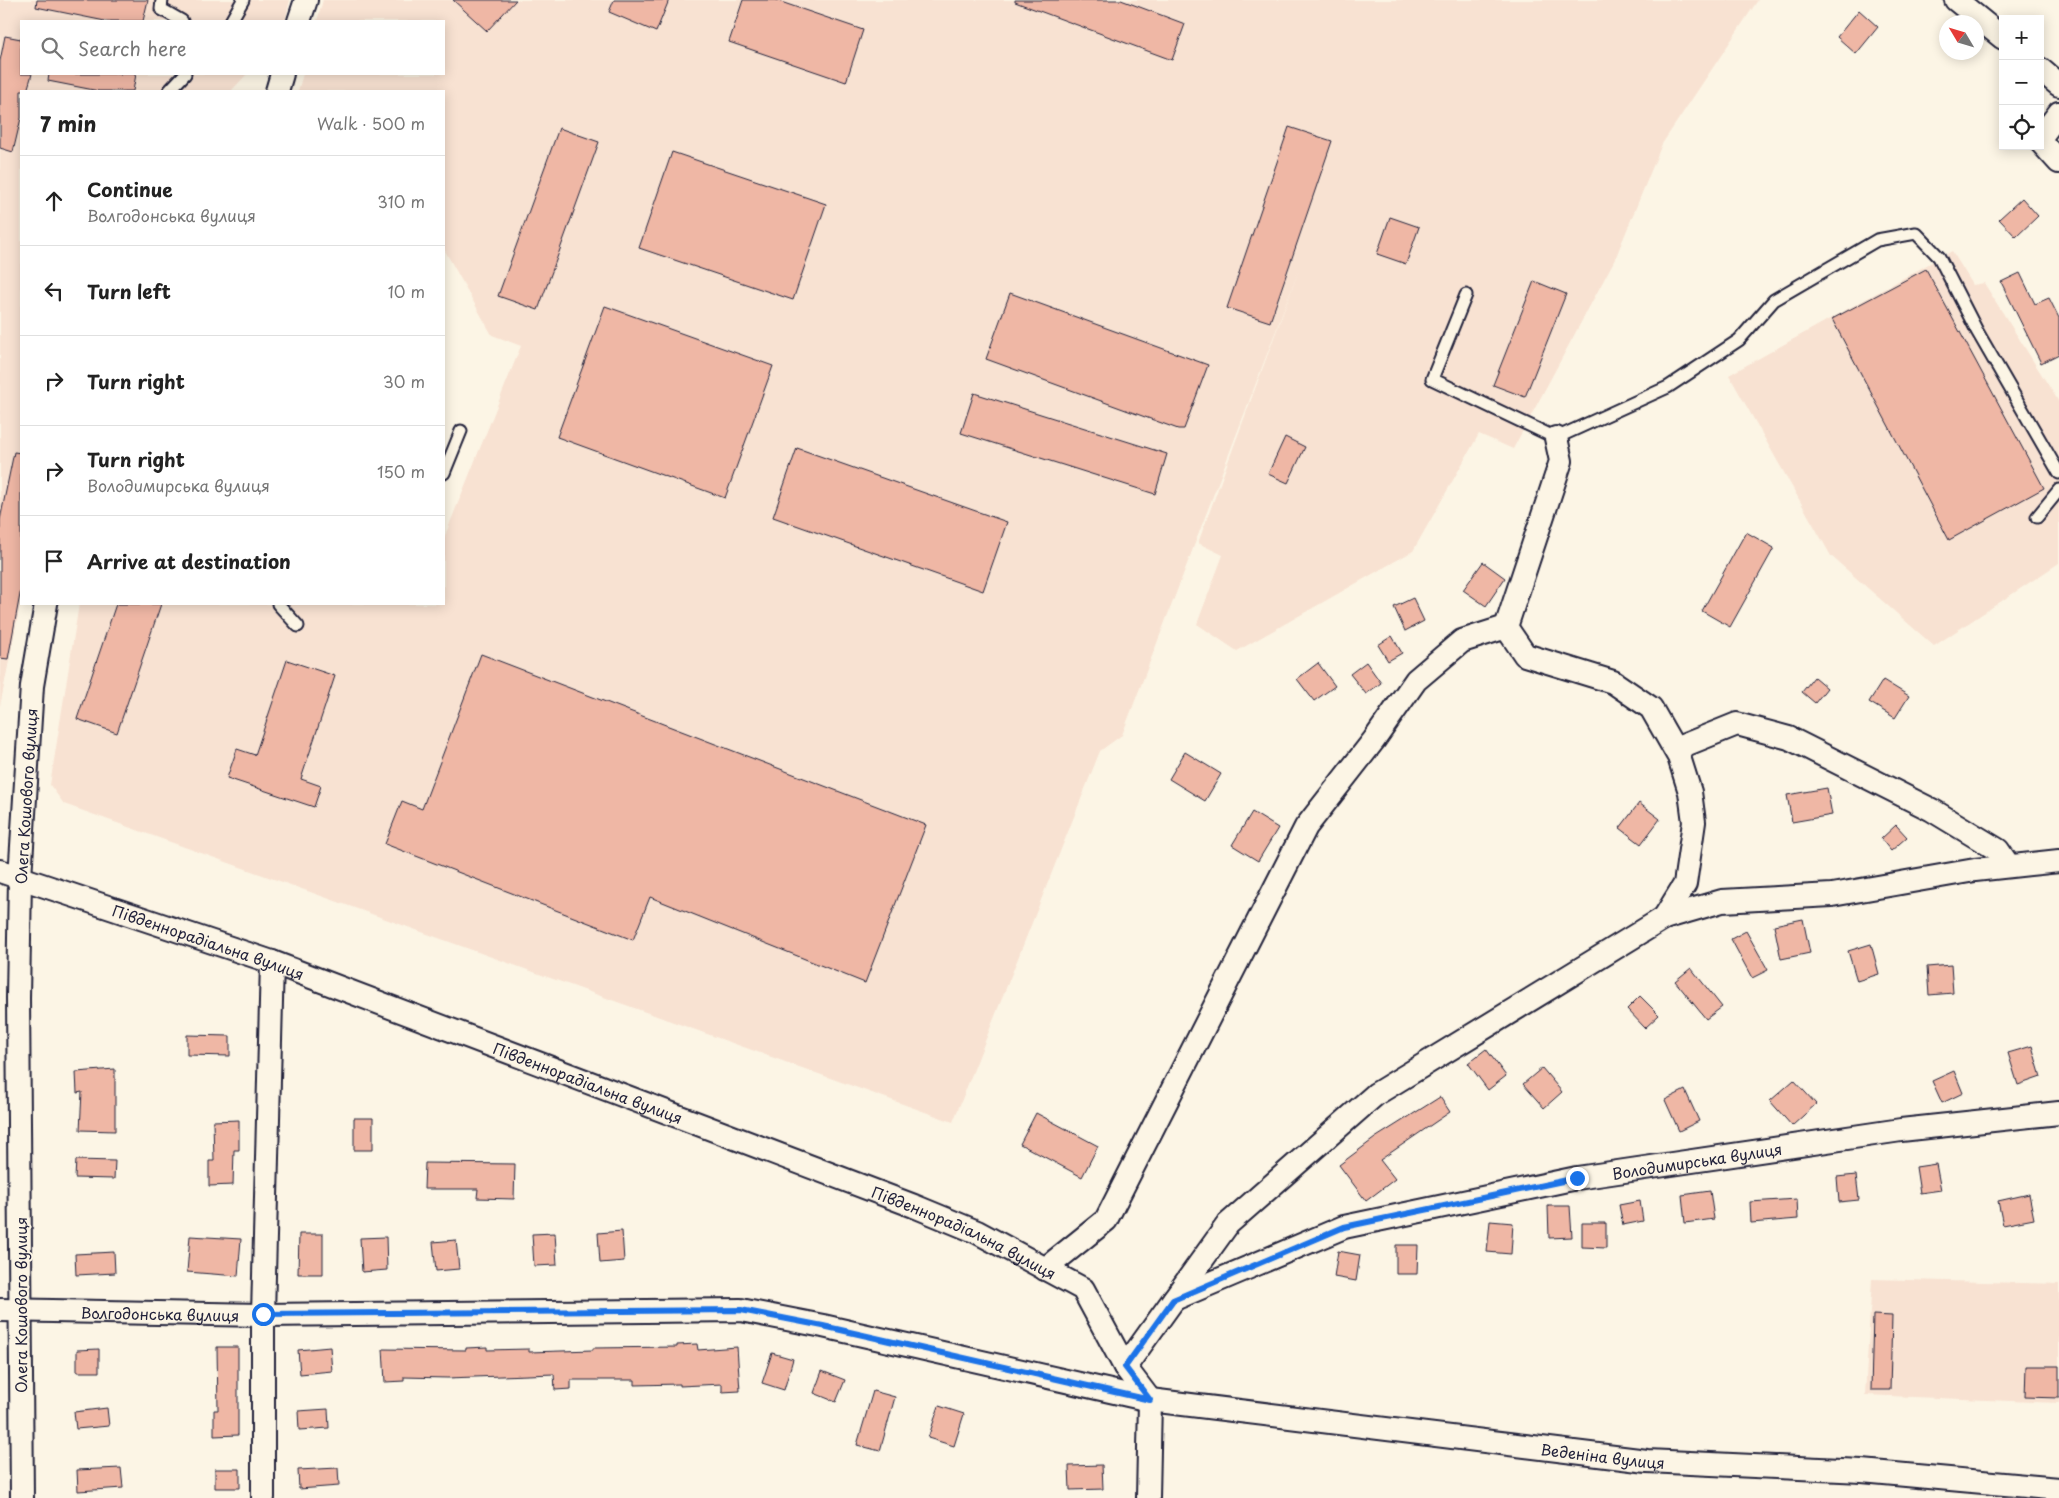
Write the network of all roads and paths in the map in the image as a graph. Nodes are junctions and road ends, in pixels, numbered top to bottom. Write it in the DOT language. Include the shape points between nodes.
graph roads {
  1 [pos="162,0"];
  2 [pos="243,0"];
  3 [pos="306,0"];
  4 [pos="1956,0"];
  5 [pos="180,20"];
  6 [pos="232,20"];
  7 [pos="299,20"];
  8 [pos="1999,35"];
  9 [pos="2044,72"];
  10 [pos="184,75"];
  11 [pos="282,75"];
  12 [pos="2059,85"];
  13 [pos="170,90"];
  14 [pos="277,90"];
  15 [pos="2059,113"];
  16 [pos="2044,134"];
  17 [pos="2044,145"];
  18 [pos="2059,162"];
  19 [pos="1466,296"];
  20 [pos="461,431"];
  21 [pos="1556,438"];
  22 [pos="445,471"];
  23 [pos="2059,473"];
  24 [pos="2059,490"];
  25 [pos="2037,517"];
  26 [pos="46,605"];
  27 [pos="279,605"];
  28 [pos="298,626"];
  29 [pos="1506,627"];
  30 [pos="1674,749"];
  31 [pos="2059,861"];
  32 [pos="2009,866"];
  33 [pos="10,874"];
  34 [pos="1664,918"];
  35 [pos="272,962"];
  36 [pos="9,999"];
  37 [pos="2059,1113"];
  38 [pos="1045,1269"];
  39 [pos="1173,1300"];
  40 [pos="10,1310"];
  41 [pos="263,1314"];
  42 [pos="1125,1367"];
  43 [pos="1150,1400"];
  44 [pos="2059,1489"];
  45 [pos="22,1498"];
  46 [pos="262,1498"];
  47 [pos="1148,1498"];
  1 -- 5 [label="lane" via="161,9"];
  2 -- 6 [label="lane"];
  3 -- 7 [label="street"];
  4 -- 8 [label="street"];
  9 -- 12 [label="street"];
  10 -- 13 [label="lane"];
  11 -- 14 [label="street"];
  15 -- 16 [label="street"];
  17 -- 18 [label="street"];
  19 -- 21 [label="lane" via="1432,379"];
  20 -- 22 [label="lane"];
  21 -- 23 [label="lane" via="1668,386 1739,340 1774,300 1877,240 1916,232 1939,257 1977,331"];
  21 -- 29 [label="street" via="1561,461"];
  24 -- 25 [label="lane"];
  26 -- 33 [label="street, Олега Кошового вулиця" via="32,686"];
  27 -- 28 [label="lane"];
  29 -- 30 [label="street" via="1524,655 1613,682 1652,708"];
  29 -- 38 [label="street" via="1462,641 1416,680 1306,827 1106,1220"];
  30 -- 32 [label="street" via="1737,724 1789,738 1932,810 1998,850"];
  30 -- 34 [label="street" via="1690,792 1694,822 1685,884"];
  31 -- 32 [label="street"];
  32 -- 34 [label="street" via="1832,895 1722,901"];
  33 -- 35 [label="street, Південнорадіальна вулиця"];
  33 -- 36 [label="street, Олега Кошового вулиця"];
  34 -- 39 [label="street" via="1376,1094 1228,1224"];
  35 -- 38 [label="street, Південнорадіальна вулиця" via="914,1206 977,1232"];
  35 -- 41 [label="street"];
  36 -- 40 [label="street, Олега Кошового вулиця"];
  37 -- 39 [label="street, Володимирська вулиця" via="1901,1130 1577,1178 1344,1227"];
  38 -- 42 [label="street, Південнорадіальна вулиця" via="1083,1289"];
  39 -- 42 [label="street"];
  40 -- 41 [label="street, Волгодонська вулиця"];
  40 -- 45 [label="street, Олега Кошового вулиця"];
  41 -- 43 [label="street, Волгодонська вулиця" via="741,1310"];
  41 -- 46 [label="street"];
  42 -- 43 [label="street, Південнорадіальна вулиця"];
  43 -- 44 [label="street, Веденіна вулиця" via="1647,1461 1862,1472"];
  43 -- 47 [label="street"];
}
